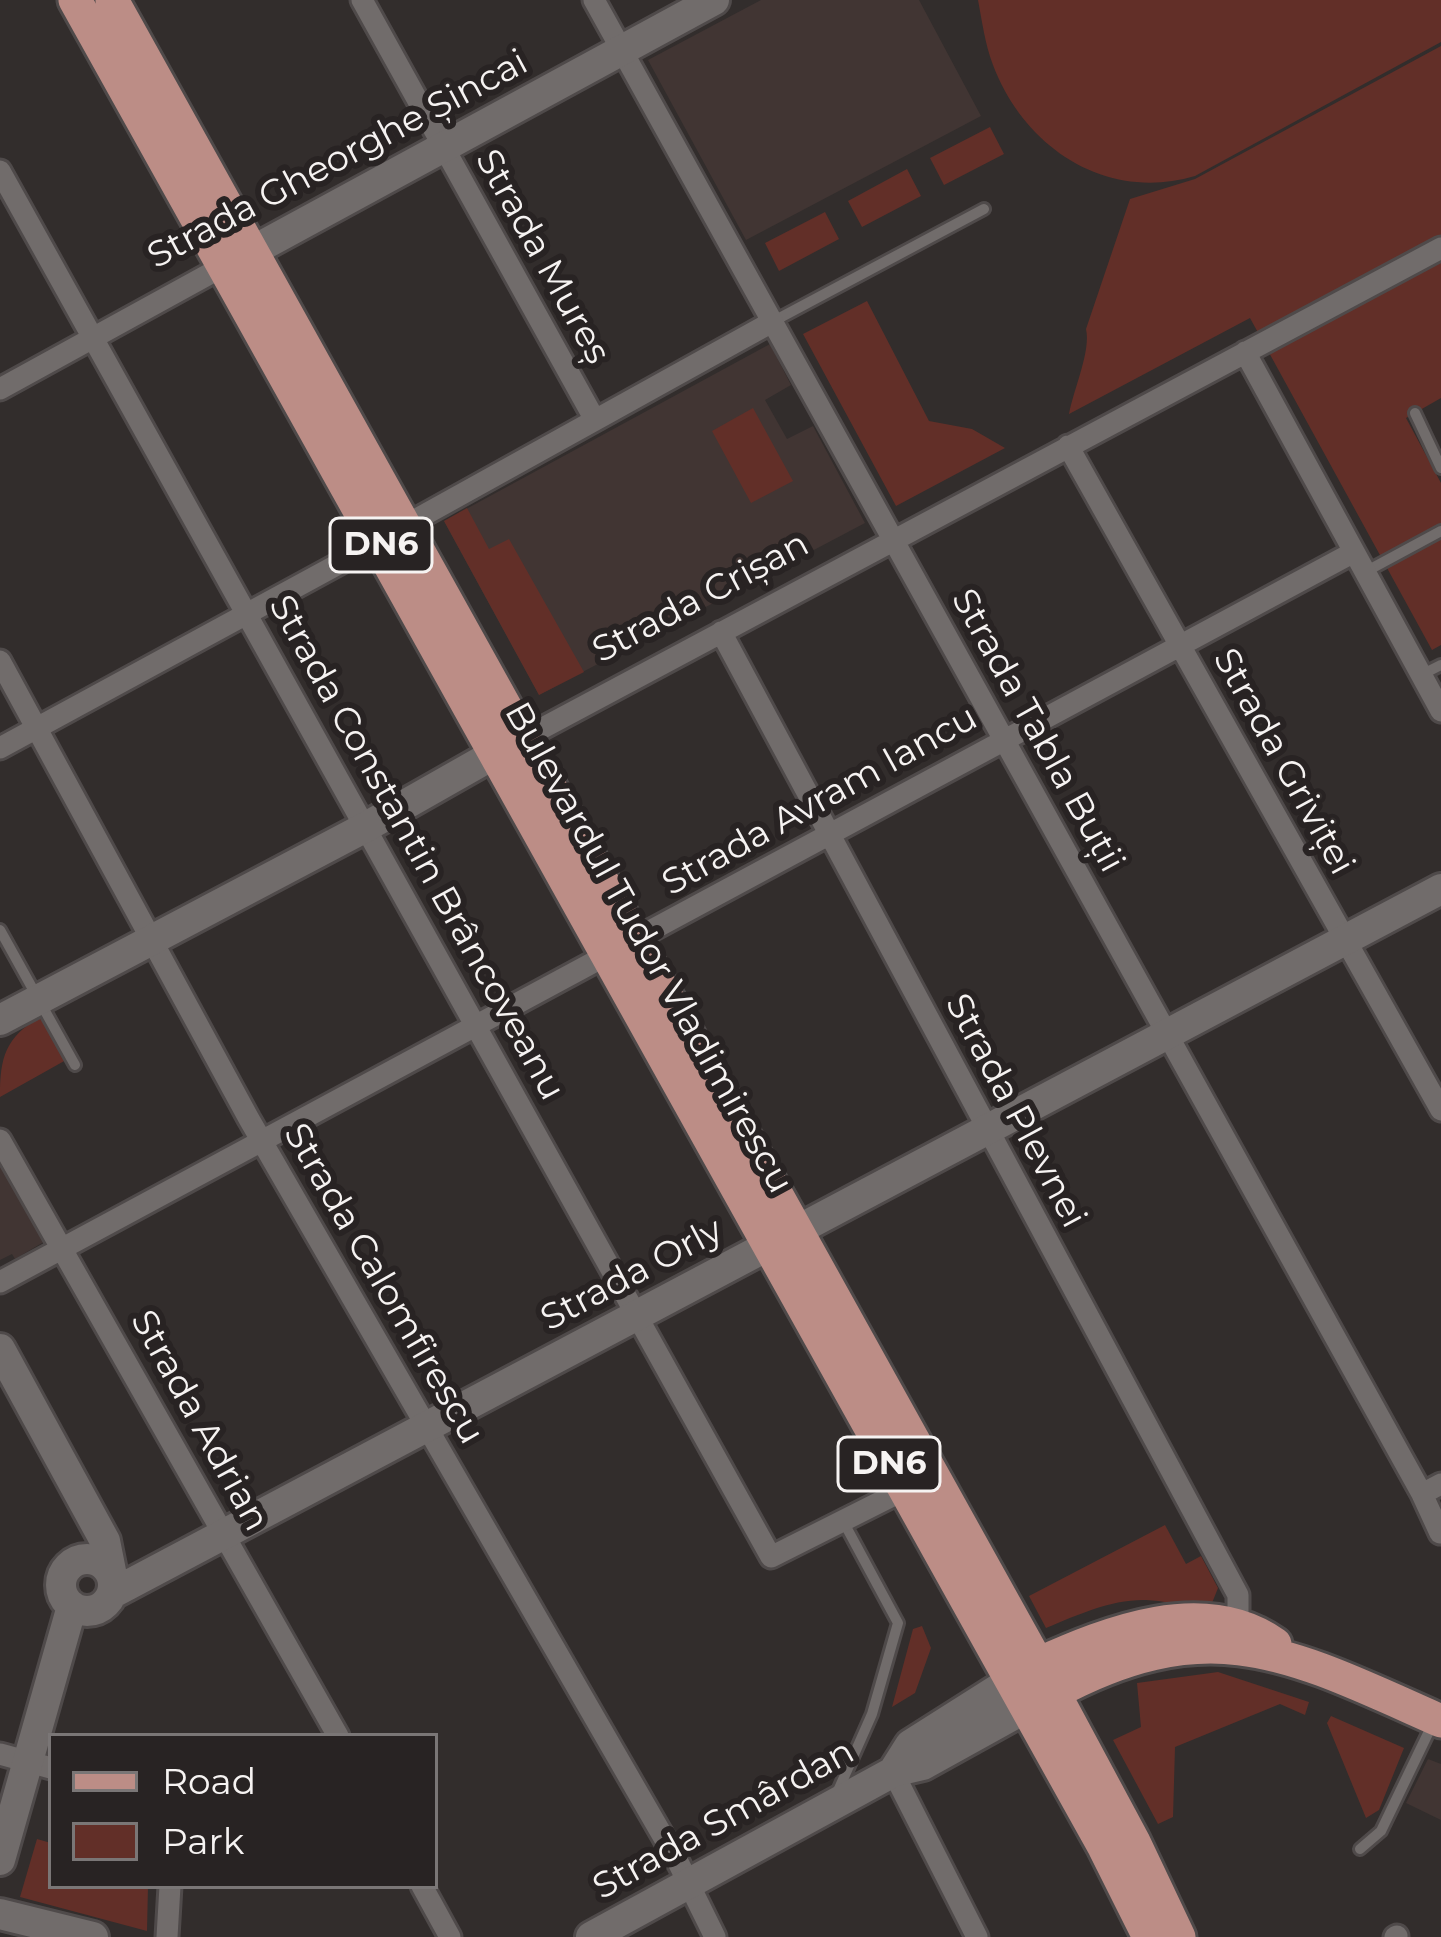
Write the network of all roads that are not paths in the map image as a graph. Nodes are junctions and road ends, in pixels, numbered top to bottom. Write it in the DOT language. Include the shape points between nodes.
graph roads {
  1 [pos="75,0"];
  2 [pos="112,0"];
  3 [pos="362,0"];
  4 [pos="594,0"];
  5 [pos="714,0"];
  6 [pos="621,50"];
  7 [pos="444,148"];
  8 [pos="0,172"];
  9 [pos="984,209"];
  10 [pos="1441,248"];
  11 [pos="237,259"];
  12 [pos="772,322"];
  13 [pos="93,338"];
  14 [pos="1245,352"];
  15 [pos="0,389"];
  16 [pos="1415,413"];
  17 [pos="595,420"];
  18 [pos="1068,446"];
  19 [pos="1441,468"];
  20 [pos="1441,531"];
  21 [pos="393,534"];
  22 [pos="893,539"];
  23 [pos="1354,551"];
  24 [pos="1365,572"];
  25 [pos="247,612"];
  26 [pos="721,632"];
  27 [pos="1180,645"];
  28 [pos="0,661"];
  29 [pos="1431,670"];
  30 [pos="1441,711"];
  31 [pos="37,728"];
  32 [pos="1004,739"];
  33 [pos="510,746"];
  34 [pos="0,748"];
  35 [pos="364,828"];
  36 [pos="829,835"];
  37 [pos="1441,889"];
  38 [pos="0,930"];
  39 [pos="1345,940"];
  40 [pos="150,941"];
  41 [pos="621,947"];
  42 [pos="39,999"];
  43 [pos="0,1020"];
  44 [pos="478,1025"];
  45 [pos="1168,1035"];
  46 [pos="75,1065"];
  47 [pos="1441,1110"];
  48 [pos="988,1130"];
  49 [pos="0,1140"];
  50 [pos="262,1142"];
  51 [pos="783,1240"];
  52 [pos="63,1248"];
  53 [pos="0,1282"];
  54 [pos="639,1315"];
  55 [pos="0,1349"];
  56 [pos="429,1426"];
  57 [pos="73,1481"];
  58 [pos="1431,1489"];
  59 [pos="904,1490"];
  60 [pos="843,1522"];
  61 [pos="1440,1533"];
  62 [pos="225,1535"];
  63 [pos="71,1564"];
  64 [pos="112,1584"];
  65 [pos="72,1606"];
  66 [pos="1238,1624"];
  67 [pos="1293,1657"];
  68 [pos="1032,1686"];
  69 [pos="1438,1719"];
  70 [pos="336,1733"];
  71 [pos="27,1761"];
  72 [pos="893,1772"];
  73 [pos="832,1805"];
  74 [pos="1360,1849"];
  75 [pos="0,1860"];
  76 [pos="689,1882"];
  77 [pos="170,1889"];
  78 [pos="424,1889"];
  79 [pos="0,1914"];
  80 [pos="94,1937"];
  81 [pos="167,1937"];
  82 [pos="450,1937"];
  83 [pos="592,1937"];
  84 [pos="715,1937"];
  85 [pos="977,1937"];
  86 [pos="1149,1937"];
  87 [pos="1179,1937"];
  1 -- 11 [label="main road, Bulevardul Tudor Vladimirescu / DN6"];
  2 -- 11 [label="main road, Bulevardul Tudor Vladimirescu / DN6"];
  3 -- 7 [label="street, Strada Mureș"];
  4 -- 6 [label="street, Strada Tabla Buții"];
  5 -- 6 [label="street, Strada Gheorghe Șincai"];
  6 -- 7 [label="street, Strada Gheorghe Șincai"];
  6 -- 12 [label="street, Strada Tabla Buții"];
  7 -- 11 [label="street, Strada Gheorghe Șincai"];
  7 -- 17 [label="street, Strada Mureș"];
  8 -- 13 [label="street, Strada Constantin Brâncoveanu"];
  9 -- 12 [label="lane"];
  10 -- 14 [label="street, Strada Crișan"];
  11 -- 13 [label="street, Strada Gheorghe Șincai"];
  11 -- 21 [label="main road, Bulevardul Tudor Vladimirescu / DN6"];
  12 -- 17 [label="street"];
  12 -- 22 [label="street, Strada Tabla Buții"];
  13 -- 15 [label="street, Strada Gheorghe Șincai"];
  13 -- 25 [label="street, Strada Constantin Brâncoveanu"];
  14 -- 18 [label="street, Strada Crișan"];
  14 -- 23 [label="street"];
  16 -- 19 [label="lane"];
  17 -- 21 [label="street"];
  18 -- 22 [label="street, Strada Crișan"];
  18 -- 27 [label="street, Strada Griviței"];
  20 -- 24 [label="lane"];
  21 -- 25 [label="street"];
  21 -- 33 [label="main road, Bulevardul Tudor Vladimirescu / DN6"];
  22 -- 26 [label="street, Strada Crișan"];
  22 -- 32 [label="street, Strada Tabla Buții"];
  23 -- 24 [label="street"];
  23 -- 27 [label="street, Strada Avram Iancu"];
  24 -- 29 [label="street"];
  25 -- 31 [label="street"];
  25 -- 35 [label="street, Strada Constantin Brâncoveanu"];
  26 -- 33 [label="street, Strada Crișan"];
  26 -- 36 [label="street, Strada Plevnei"];
  27 -- 32 [label="street, Strada Avram Iancu"];
  27 -- 39 [label="street, Strada Griviței"];
  28 -- 31 [label="street, Strada Calomfirescu"];
  29 -- 30 [label="street"];
  31 -- 34 [label="street"];
  31 -- 40 [label="street, Strada Calomfirescu"];
  32 -- 36 [label="street, Strada Avram Iancu"];
  32 -- 45 [label="street, Strada Tabla Buții"];
  33 -- 35 [label="street, Strada Crișan"];
  33 -- 41 [label="main road, Bulevardul Tudor Vladimirescu / DN6"];
  35 -- 40 [label="street, Strada Crișan"];
  35 -- 44 [label="street, Strada Constantin Brâncoveanu"];
  36 -- 41 [label="street, Strada Avram Iancu"];
  36 -- 48 [label="street, Strada Plevnei"];
  37 -- 39 [label="street, Strada Orly"];
  38 -- 42 [label="lane"];
  39 -- 45 [label="street, Strada Orly"];
  39 -- 47 [label="street, Strada Griviței"];
  40 -- 42 [label="street, Strada Crișan"];
  40 -- 50 [label="street, Strada Calomfirescu"];
  41 -- 44 [label="street, Strada Avram Iancu"];
  41 -- 51 [label="main road, Bulevardul Tudor Vladimirescu / DN6"];
  42 -- 43 [label="street, Strada Crișan"];
  42 -- 46 [label="lane"];
  44 -- 50 [label="street, Strada Avram Iancu"];
  44 -- 54 [label="street, Strada Constantin Brâncoveanu"];
  45 -- 48 [label="street, Strada Orly"];
  45 -- 58 [label="street, Strada Tabla Buții"];
  48 -- 51 [label="street, Strada Orly"];
  48 -- 66 [label="street, Strada Plevnei" via="1238,1595"];
  49 -- 52 [label="street, Strada Adrian"];
  50 -- 52 [label="street, Strada Avram Iancu"];
  50 -- 56 [label="street, Strada Calomfirescu"];
  51 -- 54 [label="street, Strada Orly"];
  51 -- 59 [label="main road, Bulevardul Tudor Vladimirescu / DN6"];
  51 -- 68 [label="main road, Bulevardul Tudor Vladimirescu / DN6"];
  52 -- 53 [label="street, Strada Avram Iancu"];
  52 -- 62 [label="street, Strada Adrian"];
  54 -- 56 [label="street, Strada Orly"];
  54 -- 60 [label="street, Strada Constantin Brâncoveanu" via="772,1557"];
  55 -- 57 [label="street"];
  56 -- 62 [label="street, Strada Orly"];
  56 -- 76 [label="street, Strada Calomfirescu"];
  57 -- 63 [label="street"];
  57 -- 64 [label="street" via="105,1541"];
  58 -- 61 [label="street, Strada Tabla Buții"];
  59 -- 60 [label="street"];
  59 -- 68 [label="main road, Bulevardul Tudor Vladimirescu / DN6"];
  60 -- 73 [label="lane" via="898,1623 872,1714"];
  62 -- 64 [label="street, Strada Orly"];
  62 -- 70 [label="street, Strada Adrian"];
  63 -- 64 [label="street" via="95,1559"];
  63 -- 65 [label="street" via="61,1585"];
  64 -- 65 [label="street" via="96,1610"];
  65 -- 71 [label="street"];
  66 -- 67 [label="main road"];
  66 -- 68 [label="main road" via="1162,1623 1093,1640"];
  67 -- 68 [label="main road" via="1240,1648 1168,1650"];
  67 -- 69 [label="main road"];
  68 -- 72 [label="street, Strada Smârdan" via="910,1745"];
  68 -- 86 [label="main road, Bulevardul Tudor Vladimirescu / DN6"];
  68 -- 87 [label="main road, Bulevardul Tudor Vladimirescu / DN6" via="1135,1842"];
  69 -- 74 [label="lane" via="1382,1831"];
  71 -- 75 [label="street"];
  72 -- 73 [label="street, Strada Smârdan"];
  72 -- 85 [label="street"];
  73 -- 76 [label="street, Strada Smârdan"];
  76 -- 83 [label="street, Strada Smârdan"];
  76 -- 84 [label="street, Strada Calomfirescu"];
  77 -- 81 [label="street"];
  78 -- 82 [label="street"];
  79 -- 80 [label="street"];
}
